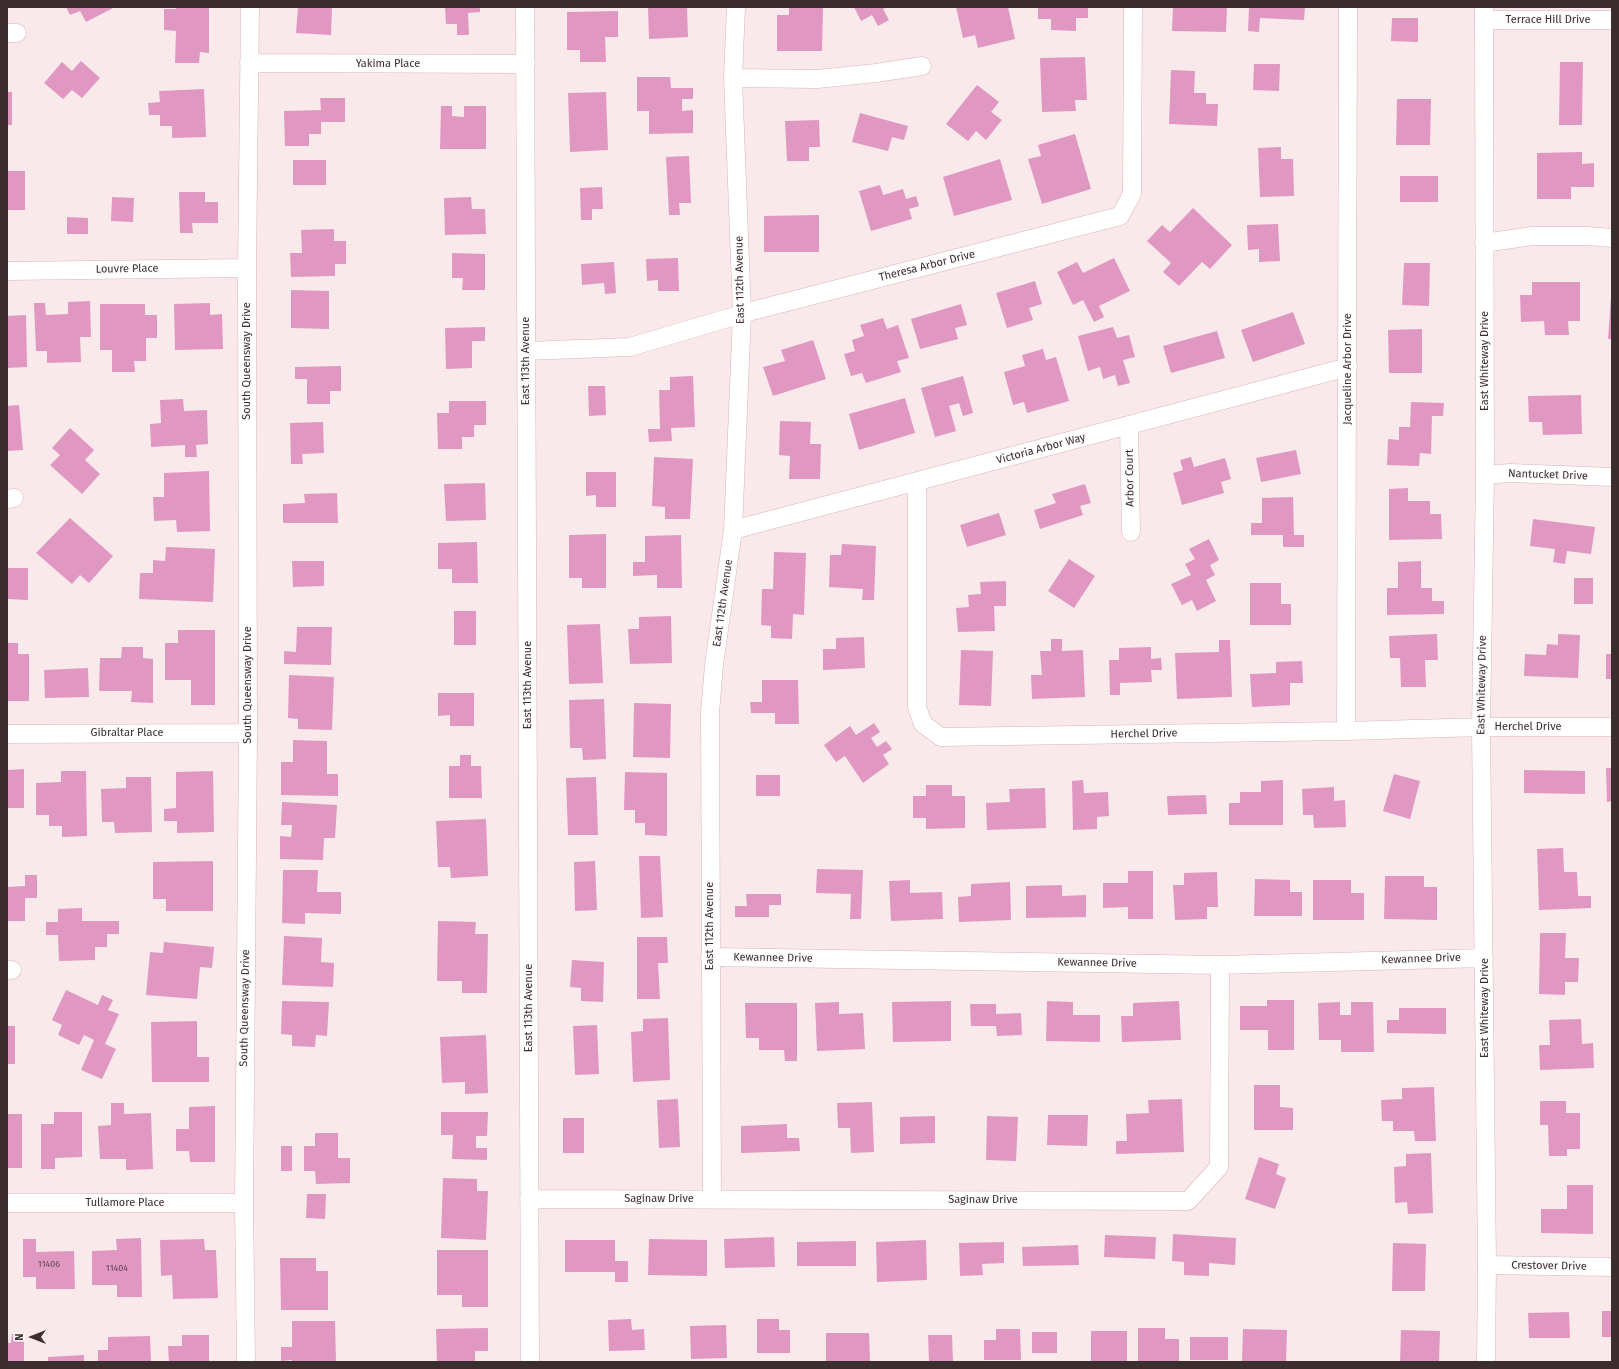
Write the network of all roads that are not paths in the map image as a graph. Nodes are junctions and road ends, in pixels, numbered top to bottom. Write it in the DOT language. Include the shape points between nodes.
graph roads {
  1 [pos="250,7"];
  2 [pos="525,7"];
  3 [pos="736,7"];
  4 [pos="1133,7"];
  5 [pos="1348,7"];
  6 [pos="1484,14"];
  7 [pos="1612,20"];
  8 [pos="249,63"];
  9 [pos="526,64"];
  10 [pos="922,66"];
  11 [pos="733,78"];
  12 [pos="1612,238"];
  13 [pos="1484,243"];
  14 [pos="247,268"];
  15 [pos="7,271"];
  16 [pos="742,314"];
  17 [pos="526,351"];
  18 [pos="1348,367"];
  19 [pos="1129,425"];
  20 [pos="1485,475"];
  21 [pos="1612,477"];
  22 [pos="917,482"];
  23 [pos="734,530"];
  24 [pos="1131,532"];
  25 [pos="1612,726"];
  26 [pos="1481,727"];
  27 [pos="1346,731"];
  28 [pos="248,733"];
  29 [pos="7,734"];
  30 [pos="710,957"];
  31 [pos="1484,958"];
  32 [pos="1220,965"];
  33 [pos="529,1199"];
  34 [pos="712,1199"];
  35 [pos="7,1203"];
  36 [pos="244,1203"];
  37 [pos="1487,1266"];
  38 [pos="1612,1267"];
  39 [pos="246,1362"];
  40 [pos="530,1362"];
  41 [pos="1486,1362"];
  1 -- 8 [label="street, South Queensway Drive"];
  2 -- 9 [label="street, East 113th Avenue"];
  3 -- 11 [label="street, East 112th Avenue"];
  4 -- 16 [label="street, Theresa Arbor Drive" via="1132,194 1120,216"];
  5 -- 18 [label="street, Jacqueline Arbor Drive"];
  6 -- 7 [label="street, Terrace Hill Drive"];
  6 -- 13 [label="street, East Whiteway Drive"];
  8 -- 9 [label="street, Yakima Place"];
  8 -- 14 [label="street, South Queensway Drive"];
  9 -- 17 [label="street, East 113th Avenue"];
  10 -- 11 [label="street" via="817,79"];
  11 -- 16 [label="street, East 112th Avenue"];
  12 -- 13 [label="street" via="1532,236"];
  13 -- 20 [label="street, East Whiteway Drive"];
  14 -- 15 [label="street, Louvre Place"];
  14 -- 28 [label="street, South Queensway Drive"];
  16 -- 17 [label="street, Theresa Arbor Drive" via="630,347"];
  16 -- 23 [label="street, East 112th Avenue"];
  17 -- 33 [label="street, East 113th Avenue"];
  18 -- 19 [label="street, Victoria Arbor Way"];
  18 -- 27 [label="street, Jacqueline Arbor Drive"];
  19 -- 22 [label="street, Victoria Arbor Way"];
  19 -- 24 [label="street, Arbor Court"];
  20 -- 21 [label="street, Nantucket Drive" via="1510,473"];
  20 -- 26 [label="street, East Whiteway Drive"];
  22 -- 23 [label="street, Victoria Arbor Way"];
  22 -- 27 [label="street, Herchel Drive" via="917,707 923,724 941,736"];
  23 -- 30 [label="street, East 112th Avenue" via="714,665 710,713"];
  25 -- 26 [label="street, Herchel Drive"];
  26 -- 27 [label="street, Herchel Drive"];
  26 -- 31 [label="street, East Whiteway Drive"];
  28 -- 29 [label="street, Gibraltar Place"];
  28 -- 36 [label="street, South Queensway Drive"];
  30 -- 32 [label="street, Kewannee Drive"];
  30 -- 34 [label="street, East 112th Avenue"];
  31 -- 32 [label="street, Kewannee Drive"];
  31 -- 37 [label="street, East Whiteway Drive"];
  32 -- 34 [label="street, Saginaw Drive" via="1219,1167 1188,1201"];
  33 -- 34 [label="street, Saginaw Drive"];
  33 -- 40 [label="street, East 113th Avenue"];
  35 -- 36 [label="street, Tullamore Place"];
  36 -- 39 [label="street, South Queensway Drive"];
  37 -- 38 [label="street, Crestover Drive"];
  37 -- 41 [label="street, East Whiteway Drive"];
}
